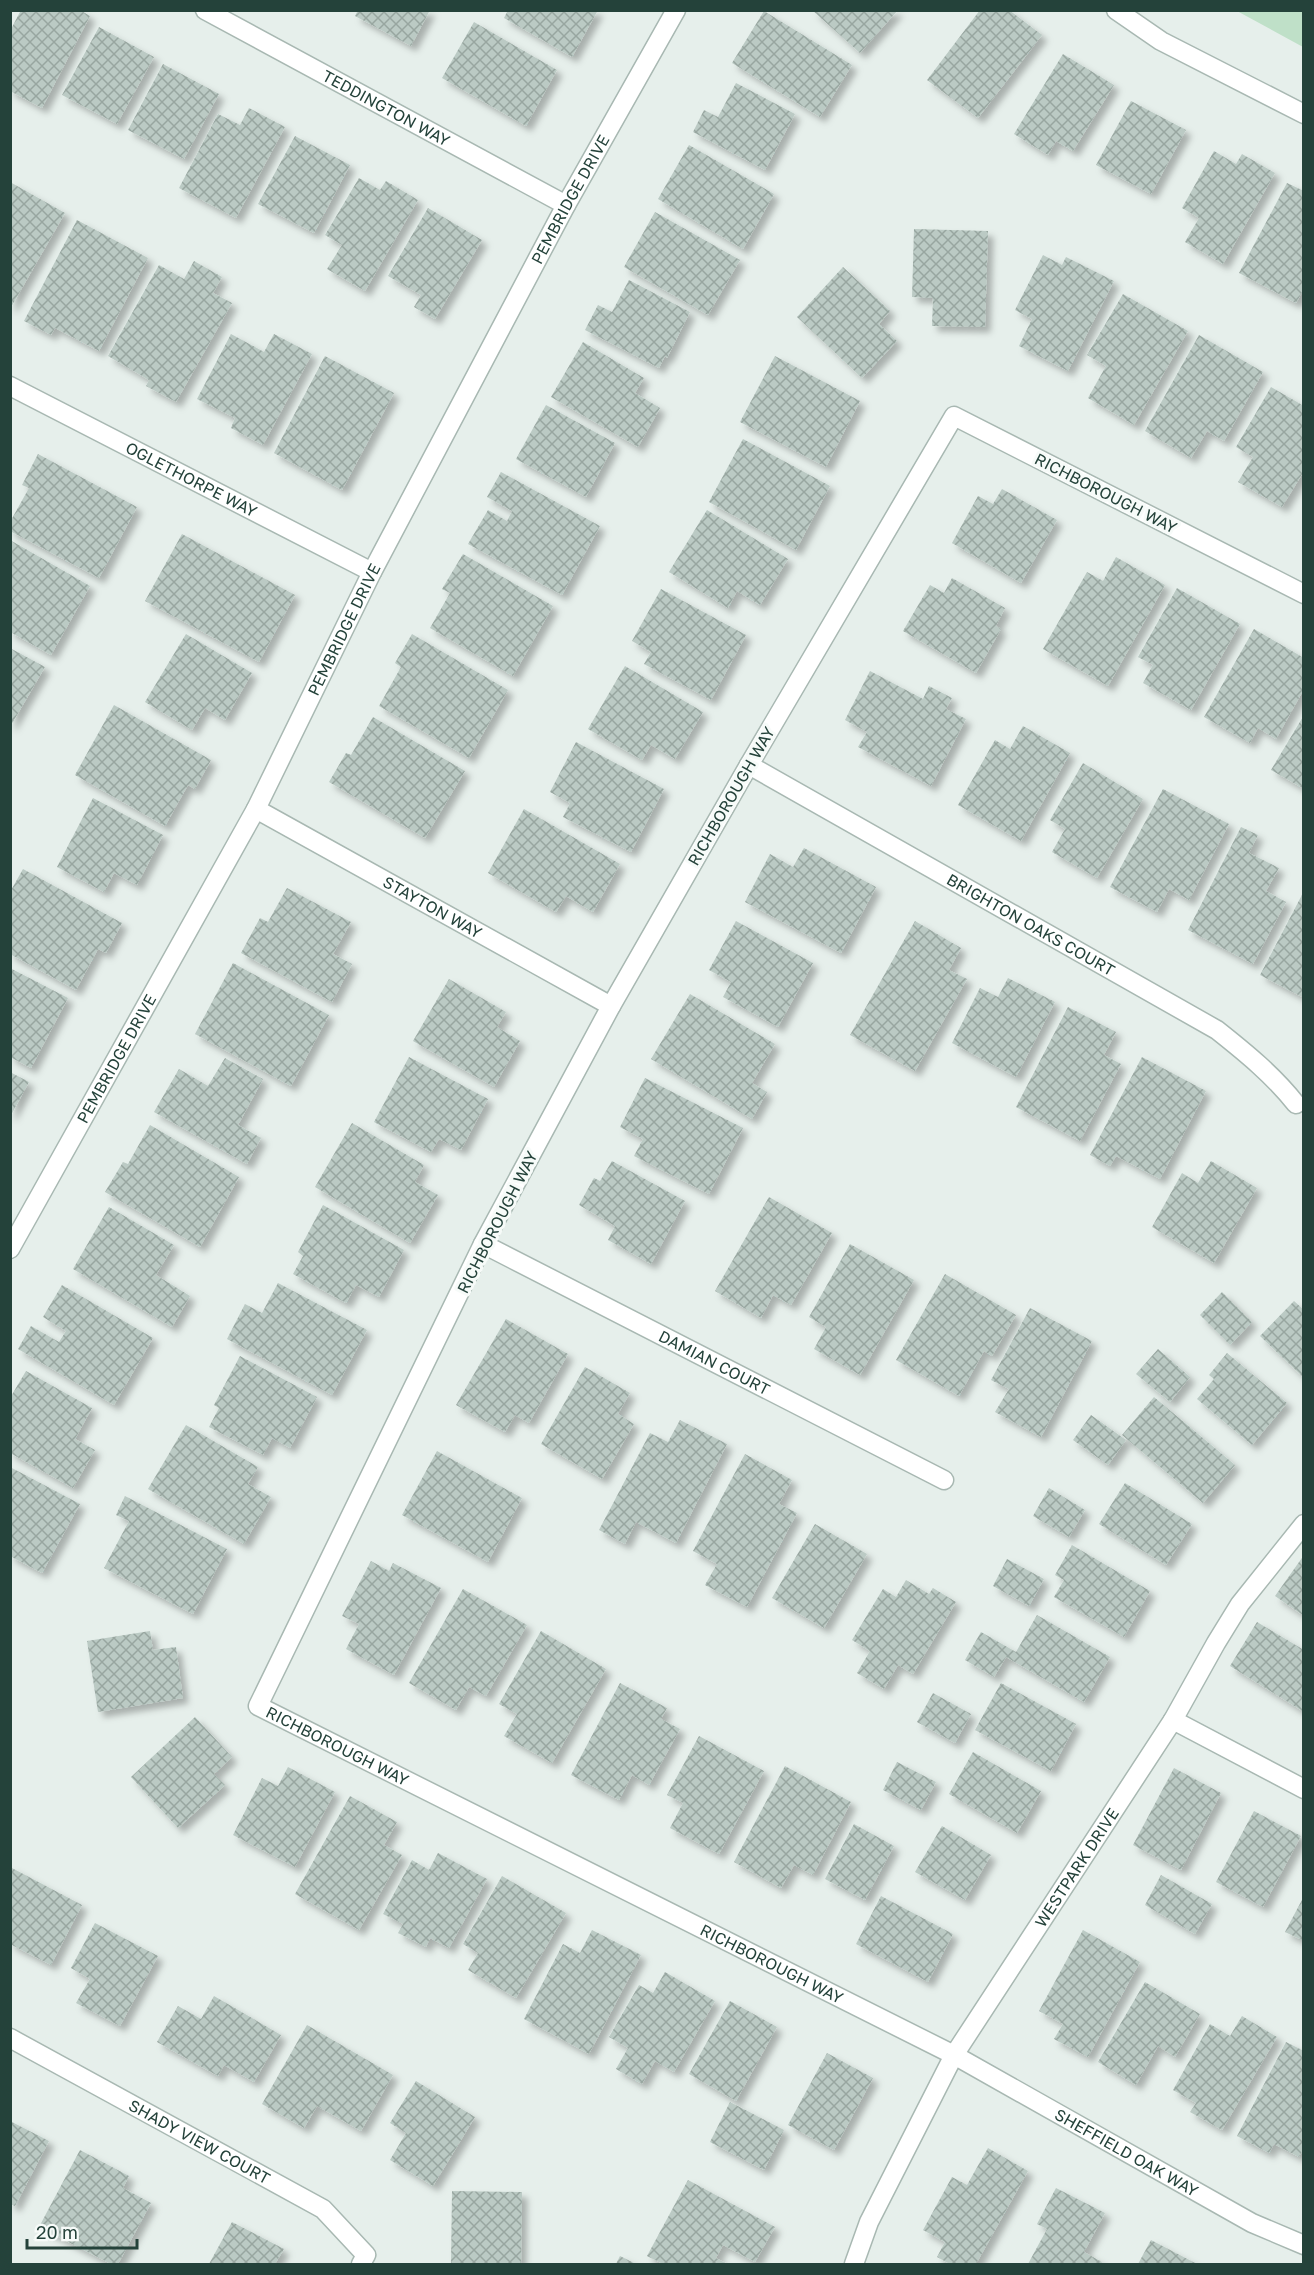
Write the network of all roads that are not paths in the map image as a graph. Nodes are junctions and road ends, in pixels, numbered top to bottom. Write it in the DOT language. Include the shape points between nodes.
graph roads {
  1 [pos="205,10"];
  2 [pos="676,10"];
  3 [pos="1116,10"];
  4 [pos="1304,114"];
  5 [pos="566,205"];
  6 [pos="10,386"];
  7 [pos="372,572"];
  8 [pos="1304,594"];
  9 [pos="749,765"];
  10 [pos="256,809"];
  11 [pos="611,1006"];
  12 [pos="1296,1104"];
  13 [pos="483,1244"];
  14 [pos="10,1249"];
  15 [pos="944,1480"];
  16 [pos="1304,1524"];
  17 [pos="1173,1720"];
  18 [pos="1304,1789"];
  19 [pos="10,2038"];
  20 [pos="954,2055"];
  21 [pos="1304,2245"];
  22 [pos="361,2265"];
  23 [pos="854,2265"];
  1 -- 5 [label="street, TEDDINGTON WAY"];
  2 -- 5 [label="street, PEMBRIDGE DRIVE"];
  3 -- 4 [label="street" via="1161,40"];
  5 -- 7 [label="street, PEMBRIDGE DRIVE"];
  6 -- 7 [label="street, OGLETHORPE WAY"];
  7 -- 10 [label="street, PEMBRIDGE DRIVE"];
  8 -- 9 [label="street, RICHBOROUGH WAY" via="954,416"];
  9 -- 11 [label="street, RICHBOROUGH WAY"];
  9 -- 12 [label="street, BRIGHTON OAKS COURT" via="1192,1014 1248,1054"];
  10 -- 11 [label="street, STAYTON WAY"];
  10 -- 14 [label="street, PEMBRIDGE DRIVE"];
  11 -- 13 [label="street, RICHBOROUGH WAY"];
  13 -- 15 [label="street, DAMIAN COURT"];
  13 -- 20 [label="street, RICHBOROUGH WAY" via="258,1706"];
  16 -- 17 [label="street, WESTPARK DRIVE" via="1240,1604"];
  17 -- 18 [label="street"];
  17 -- 20 [label="street, WESTPARK DRIVE"];
  19 -- 22 [label="street, SHADY VIEW COURT" via="323,2209 366,2255"];
  20 -- 21 [label="street, SHEFFIELD OAK WAY" via="1252,2223"];
  20 -- 23 [label="street, WESTPARK DRIVE" via="869,2222"];
}
